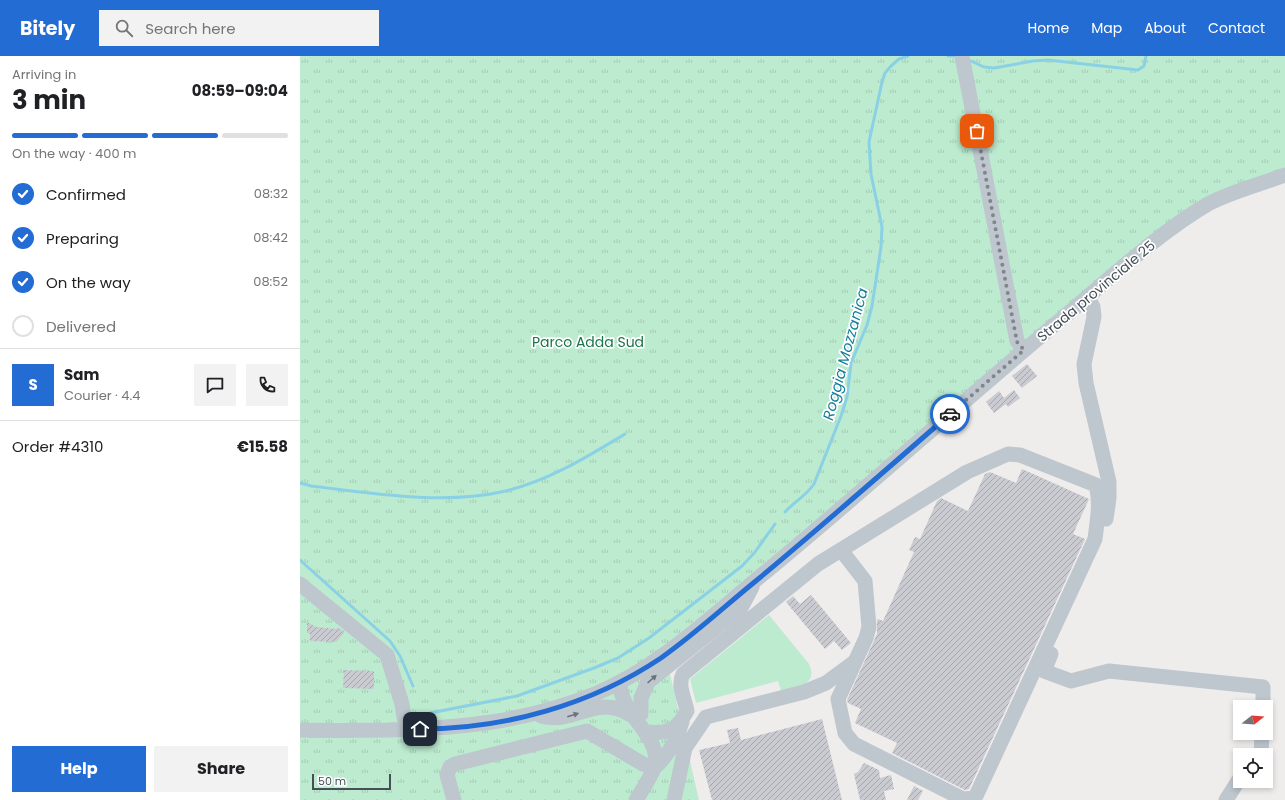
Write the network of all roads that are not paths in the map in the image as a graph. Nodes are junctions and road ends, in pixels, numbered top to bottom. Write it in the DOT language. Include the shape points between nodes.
graph roads {
  1 [pos="962,56"];
  2 [pos="1285,175"];
  3 [pos="1088,297"];
  4 [pos="1024,350"];
  5 [pos="841,550"];
  6 [pos="755,581"];
  7 [pos="300,584"];
  8 [pos="856,661"];
  9 [pos="620,682"];
  10 [pos="1263,700"];
  11 [pos="534,715"];
  12 [pos="636,715"];
  13 [pos="682,721"];
  14 [pos="406,729"];
  15 [pos="300,730"];
  16 [pos="646,732"];
  17 [pos="654,768"];
  18 [pos="1234,788"];
  19 [pos="454,800"];
  20 [pos="636,800"];
  21 [pos="674,800"];
  22 [pos="1226,800"];
  1 -- 4 [label="street" via="1017,342"];
  2 -- 3 [label="street, Strada provinciale 25" via="1211,203 1174,226"];
  3 -- 4 [label="street, Strada provinciale 25"];
  3 -- 10 [label="street" via="1094,317 1084,364 1106,464 1109,498 1099,546 1044,670 1071,680 1109,671 1263,687"];
  4 -- 6 [label="street, Strada provinciale 25"];
  5 -- 8 [label="street" via="865,581 868,627"];
  5 -- 8 [label="street" via="967,472 1008,454 1020,455 1096,485 1099,495 1095,539 975,798 963,799 854,744 845,733 838,699"];
  5 -- 13 [label="street" via="818,564 683,674 680,680 687,711"];
  6 -- 9 [label="street, Strada provinciale 25" via="675,647"];
  12 -- 6 [label="street, one-way" via="648,682 741,608"];
  7 -- 14 [label="street" via="387,655 402,704"];
  8 -- 21 [label="street" via="815,688 706,717 685,748"];
  9 -- 11 [label="street, Strada provinciale 25"];
  9 -- 12 [label="street" via="622,698"];
  11 -- 12 [label="street, one-way" via="563,718 594,708 610,706"];
  11 -- 14 [label="street, Strada provinciale 25" via="456,728"];
  12 -- 16 [label="street"];
  13 -- 16 [label="street" via="669,732"];
  13 -- 17 [label="street" via="678,734 662,761"];
  14 -- 15 [label="street, Strada provinciale 25"];
  16 -- 17 [label="street" via="655,754"];
  17 -- 19 [label="street" via="587,731 455,764 450,767 448,775"];
  17 -- 20 [label="street"];
  18 -- 22 [label="street"];
}
